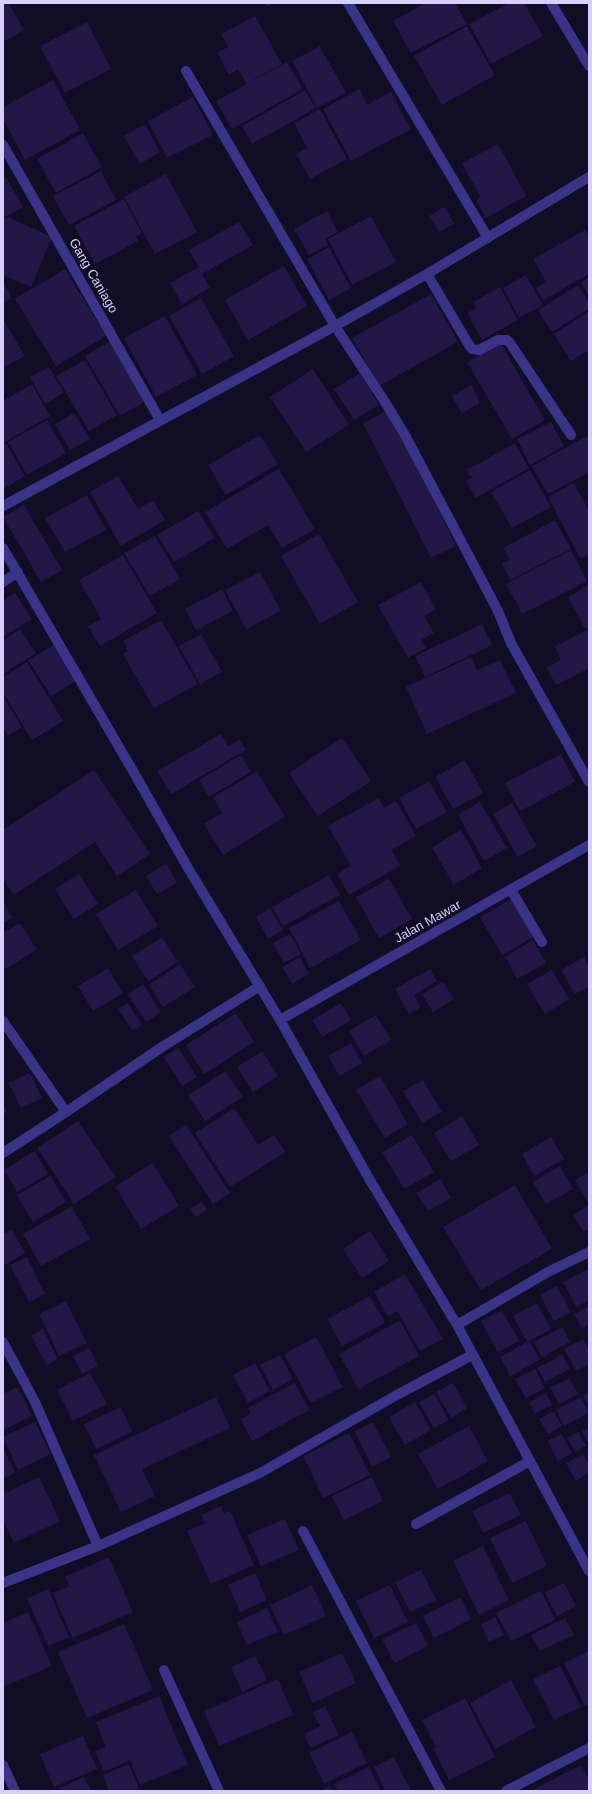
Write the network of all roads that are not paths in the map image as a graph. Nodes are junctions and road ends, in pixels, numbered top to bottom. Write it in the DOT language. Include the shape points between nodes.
graph roads {
  1 [pos="348,3"];
  2 [pos="551,3"];
  3 [pos="589,66"];
  4 [pos="186,72"];
  5 [pos="3,145"];
  6 [pos="589,177"];
  7 [pos="488,238"];
  8 [pos="427,274"];
  9 [pos="335,326"];
  10 [pos="160,420"];
  11 [pos="571,435"];
  12 [pos="3,506"];
  13 [pos="3,548"];
  14 [pos="18,572"];
  15 [pos="3,582"];
  16 [pos="589,782"];
  17 [pos="589,845"];
  18 [pos="511,890"];
  19 [pos="542,942"];
  20 [pos="260,986"];
  21 [pos="280,1020"];
  22 [pos="3,1021"];
  23 [pos="66,1112"];
  24 [pos="3,1153"];
  25 [pos="589,1252"];
  26 [pos="457,1325"];
  27 [pos="3,1342"];
  28 [pos="472,1355"];
  29 [pos="530,1461"];
  30 [pos="416,1524"];
  31 [pos="303,1531"];
  32 [pos="98,1546"];
  33 [pos="589,1571"];
  34 [pos="3,1582"];
  35 [pos="164,1670"];
  36 [pos="589,1748"];
  37 [pos="3,1765"];
  38 [pos="15,1791"];
  39 [pos="219,1791"];
  40 [pos="441,1791"];
  41 [pos="506,1791"];
  1 -- 7 [label="street"];
  2 -- 3 [label="street"];
  4 -- 9 [label="street"];
  5 -- 10 [label="street, Gang Caniago"];
  6 -- 7 [label="street"];
  7 -- 8 [label="street"];
  8 -- 9 [label="street"];
  8 -- 11 [label="street" via="472,349 478,350 503,339 510,343"];
  9 -- 10 [label="street"];
  9 -- 16 [label="street" via="405,435 498,611 511,643"];
  10 -- 12 [label="street"];
  13 -- 14 [label="street"];
  14 -- 15 [label="street"];
  14 -- 20 [label="street" via="188,868"];
  17 -- 18 [label="street, Jalan Mawar"];
  18 -- 19 [label="street"];
  18 -- 21 [label="street, Jalan Mawar"];
  20 -- 21 [label="street"];
  20 -- 23 [label="street" via="162,1047"];
  21 -- 26 [label="street" via="371,1182"];
  22 -- 23 [label="street"];
  23 -- 24 [label="street"];
  25 -- 26 [label="street" via="548,1272"];
  26 -- 28 [label="street"];
  27 -- 32 [label="street" via="35,1402"];
  28 -- 29 [label="street"];
  28 -- 32 [label="street" via="260,1473"];
  29 -- 30 [label="street"];
  29 -- 33 [label="street"];
  31 -- 40 [label="street"];
  32 -- 34 [label="street"];
  35 -- 39 [label="street"];
  36 -- 41 [label="street"];
  37 -- 38 [label="street"];
}
